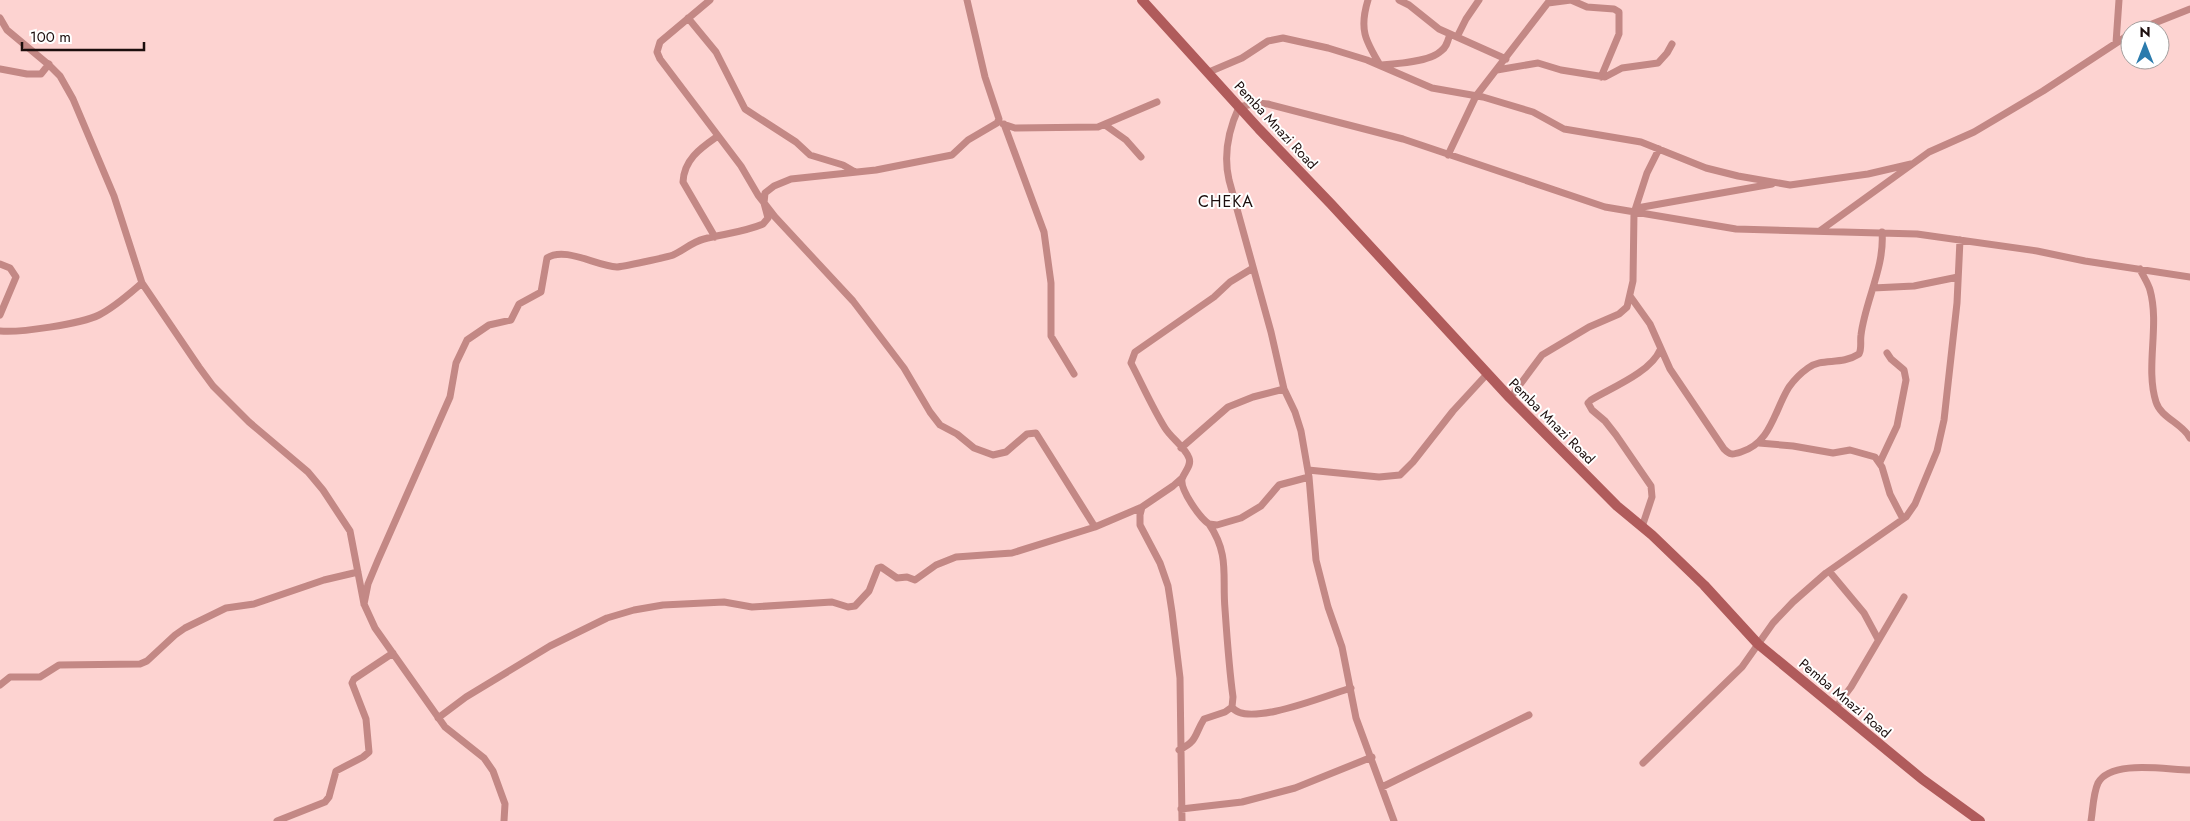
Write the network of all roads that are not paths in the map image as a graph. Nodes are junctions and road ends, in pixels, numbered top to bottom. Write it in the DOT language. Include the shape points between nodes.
graph roads {
  1 [pos="710,0"];
  2 [pos="967,0"];
  3 [pos="1142,0"];
  4 [pos="1368,0"];
  5 [pos="1399,0"];
  6 [pos="1479,0"];
  7 [pos="1571,0"];
  8 [pos="2119,0"];
  9 [pos="1549,1"];
  10 [pos="2190,9"];
  11 [pos="0,18"];
  12 [pos="688,18"];
  13 [pos="2162,20"];
  14 [pos="1450,34"];
  15 [pos="1457,37"];
  16 [pos="2120,40"];
  17 [pos="2116,43"];
  18 [pos="1672,44"];
  19 [pos="1506,59"];
  20 [pos="49,64"];
  21 [pos="1380,65"];
  22 [pos="0,69"];
  23 [pos="1497,70"];
  24 [pos="1209,72"];
  25 [pos="1601,77"];
  26 [pos="1476,96"];
  27 [pos="1157,102"];
  28 [pos="1239,107"];
  29 [pos="1002,122"];
  30 [pos="1105,125"];
  31 [pos="718,136"];
  32 [pos="1659,149"];
  33 [pos="1448,154"];
  34 [pos="1141,157"];
  35 [pos="1911,164"];
  36 [pos="855,173"];
  37 [pos="1776,183"];
  38 [pos="764,203"];
  39 [pos="1636,210"];
  40 [pos="1820,230"];
  41 [pos="1882,232"];
  42 [pos="715,236"];
  43 [pos="1960,240"];
  44 [pos="0,264"];
  45 [pos="1253,268"];
  46 [pos="2140,269"];
  47 [pos="2190,277"];
  48 [pos="1958,278"];
  49 [pos="142,283"];
  50 [pos="1873,288"];
  51 [pos="1630,296"];
  52 [pos="2,305"];
  53 [pos="0,315"];
  54 [pos="0,331"];
  55 [pos="1660,350"];
  56 [pos="1888,352"];
  57 [pos="1074,374"];
  58 [pos="1488,374"];
  59 [pos="1284,388"];
  60 [pos="1510,398"];
  61 [pos="2190,438"];
  62 [pos="1759,443"];
  63 [pos="1181,448"];
  64 [pos="1880,462"];
  65 [pos="1309,473"];
  66 [pos="1182,477"];
  67 [pos="1142,507"];
  68 [pos="1903,519"];
  69 [pos="1209,524"];
  70 [pos="1095,527"];
  71 [pos="1642,527"];
  72 [pos="1829,571"];
  73 [pos="358,572"];
  74 [pos="1904,597"];
  75 [pos="364,604"];
  76 [pos="1878,640"];
  77 [pos="1758,644"];
  78 [pos="393,653"];
  79 [pos="0,685"];
  80 [pos="1351,688"];
  81 [pos="1232,706"];
  82 [pos="1836,707"];
  83 [pos="1529,715"];
  84 [pos="438,718"];
  85 [pos="1179,750"];
  86 [pos="1372,756"];
  87 [pos="1643,763"];
  88 [pos="2190,770"];
  89 [pos="1382,787"];
  90 [pos="1180,809"];
  91 [pos="278,821"];
  92 [pos="504,821"];
  93 [pos="1182,821"];
  94 [pos="1394,821"];
  95 [pos="1980,821"];
  96 [pos="2091,821"];
  1 -- 12 [label="street"];
  2 -- 29 [label="street" via="985,77"];
  3 -- 24 [label="main road, Pemba Mnazi Road"];
  4 -- 21 [label="street" via="1364,36"];
  5 -- 14 [label="street"];
  6 -- 15 [label="street"];
  7 -- 9 [label="street"];
  7 -- 25 [label="street" via="1588,7 1619,12 1619,34"];
  8 -- 17 [label="street"];
  9 -- 19 [label="street"];
  10 -- 13 [label="street"];
  11 -- 20 [label="street" via="7,30"];
  12 -- 31 [label="street" via="660,42 657,52"];
  12 -- 36 [label="street" via="716,52 746,109 796,142 810,156 843,165"];
  14 -- 15 [label="street"];
  14 -- 21 [label="street" via="1438,54 1400,64"];
  15 -- 19 [label="street"];
  16 -- 17 [label="street"];
  17 -- 35 [label="street" via="1974,132 1929,152"];
  18 -- 25 [label="street" via="1662,60 1653,65 1628,66"];
  19 -- 23 [label="street"];
  20 -- 22 [label="street" via="41,74"];
  20 -- 49 [label="street" via="73,99 114,196"];
  21 -- 24 [label="street" via="1324,46 1275,38 1242,58"];
  21 -- 26 [label="street" via="1432,88"];
  23 -- 25 [label="street" via="1538,63"];
  23 -- 26 [label="street"];
  24 -- 28 [label="main road, Pemba Mnazi Road"];
  26 -- 32 [label="street" via="1533,112 1564,129 1641,142"];
  26 -- 33 [label="street"];
  27 -- 30 [label="street"];
  28 -- 33 [label="street" via="1258,103 1278,106"];
  28 -- 45 [label="street" via="1227,142 1226,167"];
  28 -- 58 [label="main road, Pemba Mnazi Road"];
  29 -- 30 [label="street" via="1015,128"];
  29 -- 36 [label="street" via="968,140 952,155"];
  29 -- 57 [label="street" via="1044,232 1051,283 1051,336"];
  30 -- 34 [label="street" via="1126,140"];
  31 -- 38 [label="street"];
  31 -- 42 [label="street" via="690,158 683,174 683,182"];
  32 -- 37 [label="street" via="1718,172"];
  32 -- 39 [label="street"];
  33 -- 39 [label="street" via="1605,207"];
  35 -- 37 [label="street" via="1804,184"];
  35 -- 40 [label="street"];
  36 -- 38 [label="street" via="791,179 766,191"];
  37 -- 39 [label="street"];
  38 -- 42 [label="street" via="768,218 763,224"];
  38 -- 70 [label="street" via="816,264 853,301 904,368 940,424 974,448 993,455 1006,452 1027,434 1036,433"];
  39 -- 40 [label="street" via="1736,229"];
  39 -- 51 [label="street"];
  40 -- 41 [label="street"];
  41 -- 43 [label="street"];
  41 -- 50 [label="street"];
  42 -- 75 [label="street" via="689,244 673,255 617,267 590,262 574,254 549,256 541,292 519,304 511,320 489,325 469,338 456,363 450,397 368,584"];
  43 -- 46 [label="street"];
  43 -- 48 [label="street"];
  44 -- 52 [label="street" via="10,268 16,278"];
  45 -- 59 [label="street"];
  45 -- 63 [label="street" via="1131,358 1166,430"];
  46 -- 47 [label="street"];
  46 -- 61 [label="street" via="2150,289 2152,304 2155,400 2158,410"];
  48 -- 50 [label="street" via="1914,286"];
  48 -- 68 [label="street" via="1939,443 1915,504"];
  49 -- 54 [label="street" via="110,308 89,319 26,331"];
  49 -- 73 [label="street" via="213,386 249,422 308,472 323,490 350,531"];
  50 -- 62 [label="street" via="1859,354 1842,362 1817,362 1803,372 1790,386"];
  51 -- 55 [label="street" via="1650,324"];
  51 -- 60 [label="street" via="1624,310 1542,355"];
  52 -- 53 [label="street"];
  55 -- 62 [label="street" via="1680,385 1729,454 1734,455"];
  55 -- 71 [label="street" via="1648,366 1588,403 1605,421 1651,486 1652,496"];
  56 -- 64 [label="street" via="1904,370 1906,380 1897,426"];
  58 -- 60 [label="main road, Pemba Mnazi Road"];
  58 -- 65 [label="street" via="1452,411 1414,462 1400,475"];
  59 -- 63 [label="street" via="1228,407"];
  59 -- 65 [label="street" via="1298,421"];
  60 -- 71 [label="main road, Pemba Mnazi Road"];
  62 -- 64 [label="street" via="1833,454 1850,450 1868,454"];
  63 -- 66 [label="street" via="1189,458"];
  64 -- 68 [label="street" via="1890,494"];
  65 -- 69 [label="street" via="1279,485 1261,506 1241,518"];
  65 -- 80 [label="street" via="1316,560"];
  66 -- 67 [label="street"];
  66 -- 69 [label="street" via="1184,491"];
  67 -- 70 [label="street"];
  67 -- 85 [label="street" via="1140,524 1160,563 1172,612 1180,678"];
  68 -- 72 [label="street"];
  69 -- 81 [label="street" via="1218,540 1225,568 1224,608"];
  70 -- 84 [label="street" via="1012,553 956,557 936,565 915,580 897,578 881,566 869,591 855,606 832,602 752,607 724,602 634,610 607,618 550,646 466,697"];
  71 -- 77 [label="main road, Pemba Mnazi Road" via="1704,585"];
  72 -- 76 [label="street" via="1864,613"];
  72 -- 77 [label="street" via="1793,602"];
  73 -- 75 [label="street"];
  73 -- 79 [label="street" via="254,604 226,608 174,635 140,664 58,665 40,676 10,678"];
  74 -- 76 [label="street"];
  75 -- 78 [label="street" via="375,628"];
  76 -- 82 [label="street"];
  77 -- 82 [label="main road, Pemba Mnazi Road"];
  77 -- 87 [label="street" via="1720,690"];
  78 -- 84 [label="street"];
  78 -- 91 [label="street" via="352,683 366,719 369,752 336,770 325,802"];
  80 -- 81 [label="street" via="1282,711 1246,714 1237,712"];
  80 -- 86 [label="street" via="1356,718"];
  81 -- 85 [label="street" via="1204,719 1196,738"];
  82 -- 95 [label="main road, Pemba Mnazi Road" via="1922,779"];
  83 -- 89 [label="street"];
  84 -- 92 [label="street" via="484,758 493,771 505,804"];
  85 -- 90 [label="street"];
  86 -- 89 [label="street"];
  86 -- 90 [label="street" via="1295,788 1242,802"];
  88 -- 96 [label="street" via="2137,768 2109,773 2098,783"];
  89 -- 94 [label="street"];
  90 -- 93 [label="street"];
}
